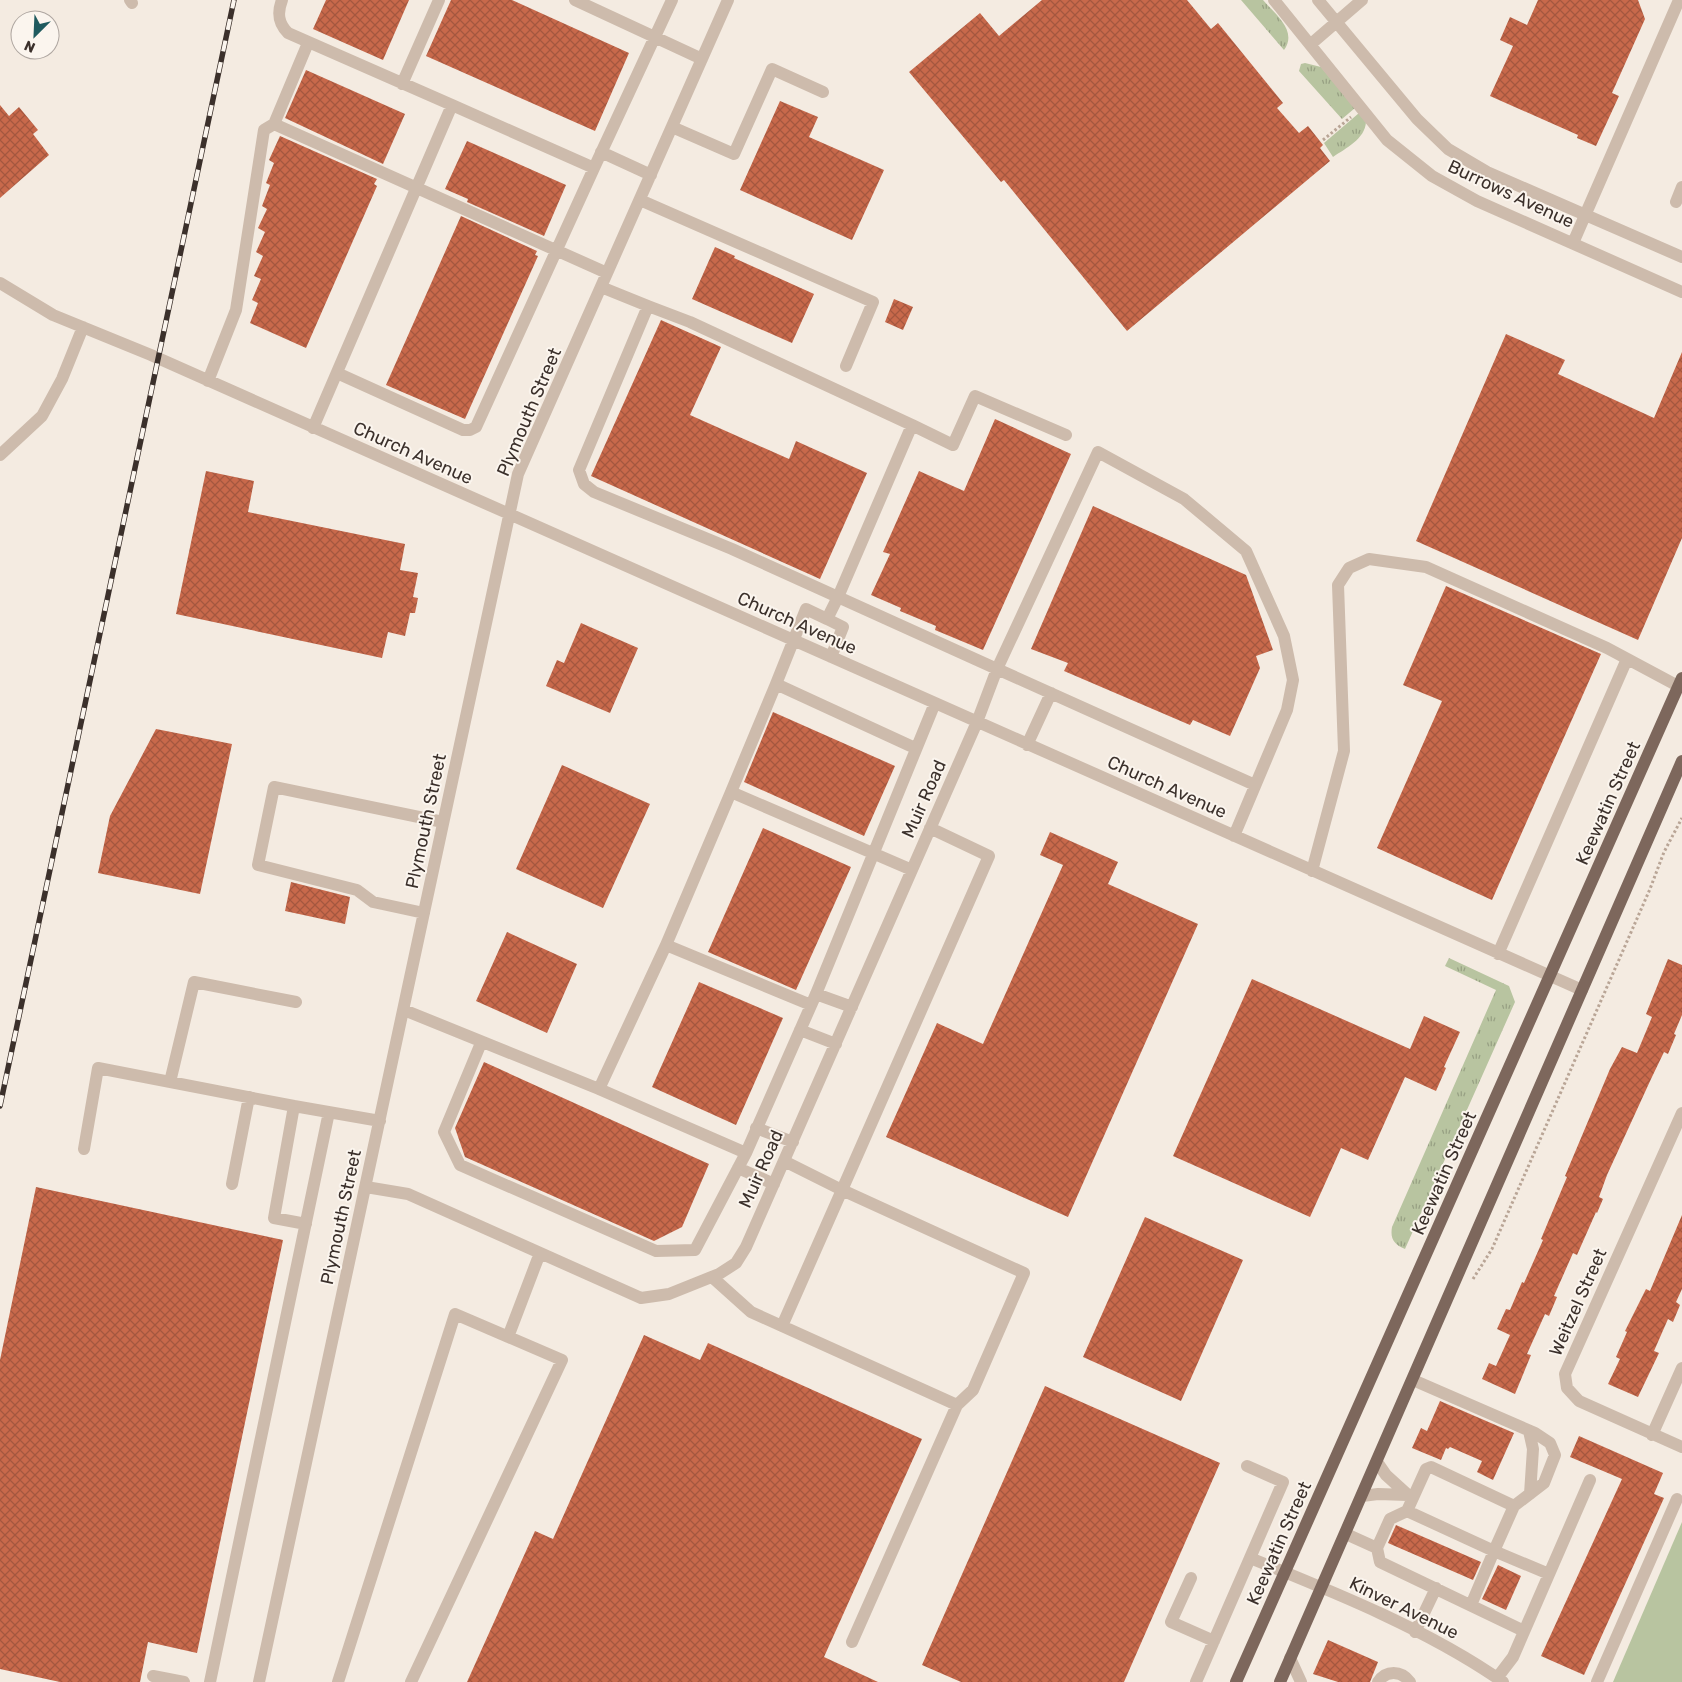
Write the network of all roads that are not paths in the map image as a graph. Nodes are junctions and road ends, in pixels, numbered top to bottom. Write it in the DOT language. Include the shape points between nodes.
graph roads {
  1 [pos="282,0"];
  2 [pos="439,0"];
  3 [pos="575,0"];
  4 [pos="672,0"];
  5 [pos="728,0"];
  6 [pos="1274,0"];
  7 [pos="1318,0"];
  8 [pos="1362,0"];
  9 [pos="1679,0"];
  10 [pos="1337,24"];
  11 [pos="655,37"];
  12 [pos="308,43"];
  13 [pos="1310,44"];
  14 [pos="702,59"];
  15 [pos="402,84"];
  16 [pos="823,92"];
  17 [pos="452,105"];
  18 [pos="274,124"];
  19 [pos="672,127"];
  20 [pos="602,152"];
  21 [pos="594,168"];
  22 [pos="651,175"];
  23 [pos="418,187"];
  24 [pos="1682,187"];
  25 [pos="640,200"];
  26 [pos="1676,202"];
  27 [pos="1586,215"];
  28 [pos="1573,243"];
  29 [pos="558,250"];
  30 [pos="1682,257"];
  31 [pos="607,273"];
  32 [pos="0,283"];
  33 [pos="601,287"];
  34 [pos="1682,292"];
  35 [pos="648,306"];
  36 [pos="83,327"];
  37 [pos="846,366"];
  38 [pos="337,373"];
  39 [pos="208,382"];
  40 [pos="912,425"];
  41 [pos="313,428"];
  42 [pos="1066,435"];
  43 [pos="0,455"];
  44 [pos="509,515"];
  45 [pos="838,597"];
  46 [pos="827,619"];
  47 [pos="793,641"];
  48 [pos="831,657"];
  49 [pos="1627,659"];
  50 [pos="997,669"];
  51 [pos="1680,682"];
  52 [pos="776,684"];
  53 [pos="1051,693"];
  54 [pos="935,703"];
  55 [pos="977,722"];
  56 [pos="1027,744"];
  57 [pos="916,748"];
  58 [pos="1682,761"];
  59 [pos="1255,785"];
  60 [pos="732,792"];
  61 [pos="443,822"];
  62 [pos="930,828"];
  63 [pos="1234,836"];
  64 [pos="874,854"];
  65 [pos="912,870"];
  66 [pos="1312,871"];
  67 [pos="424,913"];
  68 [pos="666,945"];
  69 [pos="1498,954"];
  70 [pos="1550,977"];
  71 [pos="1582,990"];
  72 [pos="814,999"];
  73 [pos="296,1002"];
  74 [pos="852,1007"];
  75 [pos="404,1010"];
  76 [pos="800,1030"];
  77 [pos="481,1043"];
  78 [pos="836,1044"];
  79 [pos="170,1082"];
  80 [pos="600,1089"];
  81 [pos="249,1097"];
  82 [pos="294,1106"];
  83 [pos="329,1112"];
  84 [pos="1682,1113"];
  85 [pos="380,1121"];
  86 [pos="756,1128"];
  87 [pos="793,1142"];
  88 [pos="84,1149"];
  89 [pos="746,1153"];
  90 [pos="784,1161"];
  91 [pos="738,1168"];
  92 [pos="232,1184"];
  93 [pos="774,1184"];
  94 [pos="366,1186"];
  95 [pos="842,1190"];
  96 [pos="306,1224"];
  97 [pos="540,1253"];
  98 [pos="712,1277"];
  99 [pos="782,1326"];
  100 [pos="508,1337"];
  101 [pos="1682,1368"];
  102 [pos="1413,1380"];
  103 [pos="957,1405"];
  104 [pos="1529,1431"];
  105 [pos="1652,1435"];
  106 [pos="1682,1448"];
  107 [pos="1377,1462"];
  108 [pos="1247,1466"];
  109 [pos="1590,1480"];
  110 [pos="1530,1494"];
  111 [pos="1362,1496"];
  112 [pos="1411,1496"];
  113 [pos="1677,1499"];
  114 [pos="1514,1506"];
  115 [pos="1408,1511"];
  116 [pos="1346,1534"];
  117 [pos="1377,1548"];
  118 [pos="1494,1551"];
  119 [pos="1250,1558"];
  120 [pos="1285,1573"];
  121 [pos="1549,1574"];
  122 [pos="1191,1578"];
  123 [pos="1322,1588"];
  124 [pos="1436,1588"];
  125 [pos="1471,1605"];
  126 [pos="1524,1631"];
  127 [pos="1415,1632"];
  128 [pos="1214,1641"];
  129 [pos="852,1642"];
  130 [pos="1290,1658"];
  131 [pos="153,1676"];
  132 [pos="1500,1680"];
  133 [pos="184,1682"];
  134 [pos="210,1682"];
  135 [pos="259,1682"];
  136 [pos="338,1682"];
  137 [pos="412,1682"];
  138 [pos="1196,1682"];
  139 [pos="1236,1682"];
  140 [pos="1280,1682"];
  141 [pos="1301,1682"];
  142 [pos="1378,1682"];
  143 [pos="1410,1682"];
  144 [pos="1597,1682"];
  1 -- 12 [label="street" via="279,17 282,26 288,33"];
  2 -- 15 [label="street"];
  3 -- 11 [label="street"];
  4 -- 11 [label="street"];
  5 -- 14 [label="street, Plymouth Street"];
  6 -- 13 [label="street, Burrows Avenue"];
  7 -- 10 [label="street, Burrows Avenue"];
  8 -- 10 [label="street"];
  9 -- 27 [label="street"];
  10 -- 13 [label="street"];
  10 -- 27 [label="street, Burrows Avenue" via="1417,120 1448,149 1487,172"];
  11 -- 14 [label="street"];
  11 -- 20 [label="street"];
  12 -- 15 [label="street"];
  12 -- 18 [label="street"];
  13 -- 28 [label="street, Burrows Avenue" via="1387,140 1432,176 1477,201"];
  14 -- 19 [label="street, Plymouth Street"];
  15 -- 17 [label="street"];
  16 -- 19 [label="street" via="772,69 734,154"];
  17 -- 21 [label="street"];
  17 -- 23 [label="street"];
  18 -- 23 [label="street"];
  18 -- 39 [label="street" via="264,130 236,310"];
  19 -- 22 [label="street, Plymouth Street"];
  20 -- 21 [label="street"];
  20 -- 22 [label="street"];
  21 -- 29 [label="street"];
  22 -- 25 [label="street, Plymouth Street"];
  23 -- 29 [label="street"];
  23 -- 38 [label="street"];
  24 -- 26 [label="street"];
  25 -- 31 [label="street, Plymouth Street"];
  25 -- 37 [label="street" via="873,302"];
  27 -- 28 [label="street"];
  27 -- 30 [label="street, Burrows Avenue"];
  28 -- 34 [label="street, Burrows Avenue"];
  29 -- 31 [label="street"];
  29 -- 38 [label="street" via="476,427 463,430"];
  31 -- 33 [label="street, Plymouth Street"];
  32 -- 36 [label="street, Church Avenue" via="53,314"];
  33 -- 35 [label="street"];
  33 -- 44 [label="street, Plymouth Street" via="518,474"];
  35 -- 40 [label="street" via="690,322"];
  35 -- 45 [label="street" via="579,470 584,484 594,492"];
  36 -- 39 [label="street, Church Avenue"];
  36 -- 43 [label="street" via="62,379 42,416"];
  38 -- 41 [label="street"];
  39 -- 41 [label="street, Church Avenue"];
  40 -- 42 [label="street" via="952,445 975,396"];
  40 -- 45 [label="street"];
  41 -- 44 [label="street, Church Avenue"];
  44 -- 47 [label="street, Church Avenue"];
  44 -- 61 [label="street, Plymouth Street"];
  45 -- 46 [label="street"];
  45 -- 50 [label="street"];
  46 -- 47 [label="street" via="806,609"];
  46 -- 48 [label="street" via="843,628"];
  47 -- 48 [label="street, Church Avenue"];
  47 -- 52 [label="street"];
  48 -- 54 [label="street, Church Avenue"];
  49 -- 51 [label="street"];
  49 -- 66 [label="street" via="1426,567 1369,559 1349,568 1338,584 1344,751"];
  49 -- 69 [label="street"];
  50 -- 53 [label="street"];
  50 -- 55 [label="street, Muir Road"];
  50 -- 59 [label="street, Muir Road" via="1098,452 1184,499 1246,551 1284,636 1293,680 1287,710"];
  51 -- 70 [label="main road, Keewatin Street"];
  52 -- 57 [label="street"];
  52 -- 60 [label="street"];
  53 -- 56 [label="street"];
  53 -- 59 [label="street"];
  54 -- 55 [label="street, Church Avenue"];
  54 -- 57 [label="street"];
  55 -- 56 [label="street, Church Avenue"];
  55 -- 62 [label="street, Muir Road"];
  56 -- 63 [label="street, Church Avenue"];
  57 -- 64 [label="street"];
  58 -- 71 [label="main road"];
  59 -- 63 [label="street"];
  60 -- 64 [label="street"];
  60 -- 68 [label="street"];
  61 -- 67 [label="street, Plymouth Street"];
  61 -- 67 [label="street" via="274,787 258,865 357,890 373,902"];
  62 -- 65 [label="street, Muir Road"];
  62 -- 95 [label="street" via="989,856"];
  63 -- 66 [label="street, Church Avenue"];
  64 -- 65 [label="street"];
  64 -- 72 [label="street"];
  65 -- 74 [label="street, Muir Road"];
  66 -- 69 [label="street, Church Avenue"];
  67 -- 75 [label="street, Plymouth Street"];
  68 -- 72 [label="street"];
  68 -- 80 [label="street"];
  69 -- 70 [label="street, Church Avenue"];
  70 -- 71 [label="street, Church Avenue"];
  70 -- 120 [label="main road, Keewatin Street"];
  71 -- 102 [label="main road"];
  72 -- 74 [label="street"];
  72 -- 76 [label="street"];
  73 -- 79 [label="street" via="194,982"];
  74 -- 78 [label="street, Muir Road"];
  75 -- 77 [label="street"];
  75 -- 85 [label="street, Plymouth Street"];
  76 -- 78 [label="street"];
  76 -- 86 [label="street"];
  77 -- 80 [label="street"];
  77 -- 91 [label="street" via="444,1132 460,1165 656,1251 695,1250"];
  78 -- 87 [label="street, Muir Road"];
  79 -- 81 [label="street"];
  79 -- 88 [label="street" via="98,1068"];
  80 -- 89 [label="street"];
  81 -- 82 [label="street"];
  81 -- 92 [label="street"];
  82 -- 83 [label="street"];
  82 -- 96 [label="street" via="274,1218"];
  83 -- 85 [label="street"];
  83 -- 96 [label="street"];
  84 -- 105 [label="street, Weitzel Street" via="1566,1374 1567,1388 1579,1401"];
  85 -- 94 [label="street, Plymouth Street"];
  86 -- 87 [label="street"];
  86 -- 89 [label="street"];
  87 -- 90 [label="street, Muir Road"];
  89 -- 91 [label="street"];
  90 -- 93 [label="street, Muir Road"];
  90 -- 95 [label="street"];
  91 -- 93 [label="street"];
  93 -- 98 [label="street, Muir Road" via="736,1264"];
  94 -- 97 [label="street, Muir Road" via="408,1194"];
  94 -- 135 [label="street, Plymouth Street"];
  95 -- 99 [label="street"];
  95 -- 103 [label="street" via="1024,1272 973,1390"];
  96 -- 134 [label="street"];
  97 -- 98 [label="street, Muir Road" via="642,1298 669,1294"];
  97 -- 100 [label="street"];
  98 -- 99 [label="street" via="751,1312"];
  99 -- 103 [label="street"];
  100 -- 136 [label="street" via="455,1314"];
  100 -- 137 [label="street" via="562,1360"];
  101 -- 105 [label="street"];
  102 -- 104 [label="street"];
  102 -- 107 [label="main road"];
  103 -- 129 [label="street"];
  104 -- 110 [label="street" via="1533,1449"];
  104 -- 110 [label="street" via="1550,1443 1555,1455 1544,1482"];
  105 -- 106 [label="street, Weitzel Street"];
  107 -- 111 [label="main road"];
  107 -- 112 [label="street" via="1386,1475"];
  108 -- 119 [label="street" via="1283,1482"];
  109 -- 121 [label="street"];
  110 -- 114 [label="street"];
  111 -- 112 [label="street"];
  111 -- 116 [label="main road"];
  112 -- 114 [label="street" via="1426,1469 1431,1467"];
  112 -- 115 [label="street"];
  113 -- 144 [label="street"];
  114 -- 118 [label="street"];
  115 -- 117 [label="street" via="1390,1519"];
  115 -- 118 [label="street"];
  116 -- 117 [label="street"];
  116 -- 123 [label="main road"];
  117 -- 124 [label="street" via="1380,1562"];
  118 -- 121 [label="street"];
  118 -- 125 [label="street"];
  119 -- 120 [label="street, Kinver Avenue"];
  119 -- 128 [label="street"];
  120 -- 123 [label="street, Kinver Avenue"];
  120 -- 139 [label="main road, Keewatin Street"];
  121 -- 126 [label="street"];
  122 -- 128 [label="street" via="1171,1622"];
  123 -- 127 [label="street, Kinver Avenue"];
  123 -- 130 [label="main road"];
  124 -- 125 [label="street"];
  124 -- 127 [label="street"];
  125 -- 126 [label="street"];
  126 -- 132 [label="street"];
  127 -- 132 [label="street, Kinver Avenue" via="1473,1661"];
  128 -- 138 [label="street"];
  130 -- 140 [label="main road"];
  130 -- 141 [label="street"];
  131 -- 133 [label="street"];
  142 -- 143 [label="street" via="1382,1676 1395,1673"];
}
